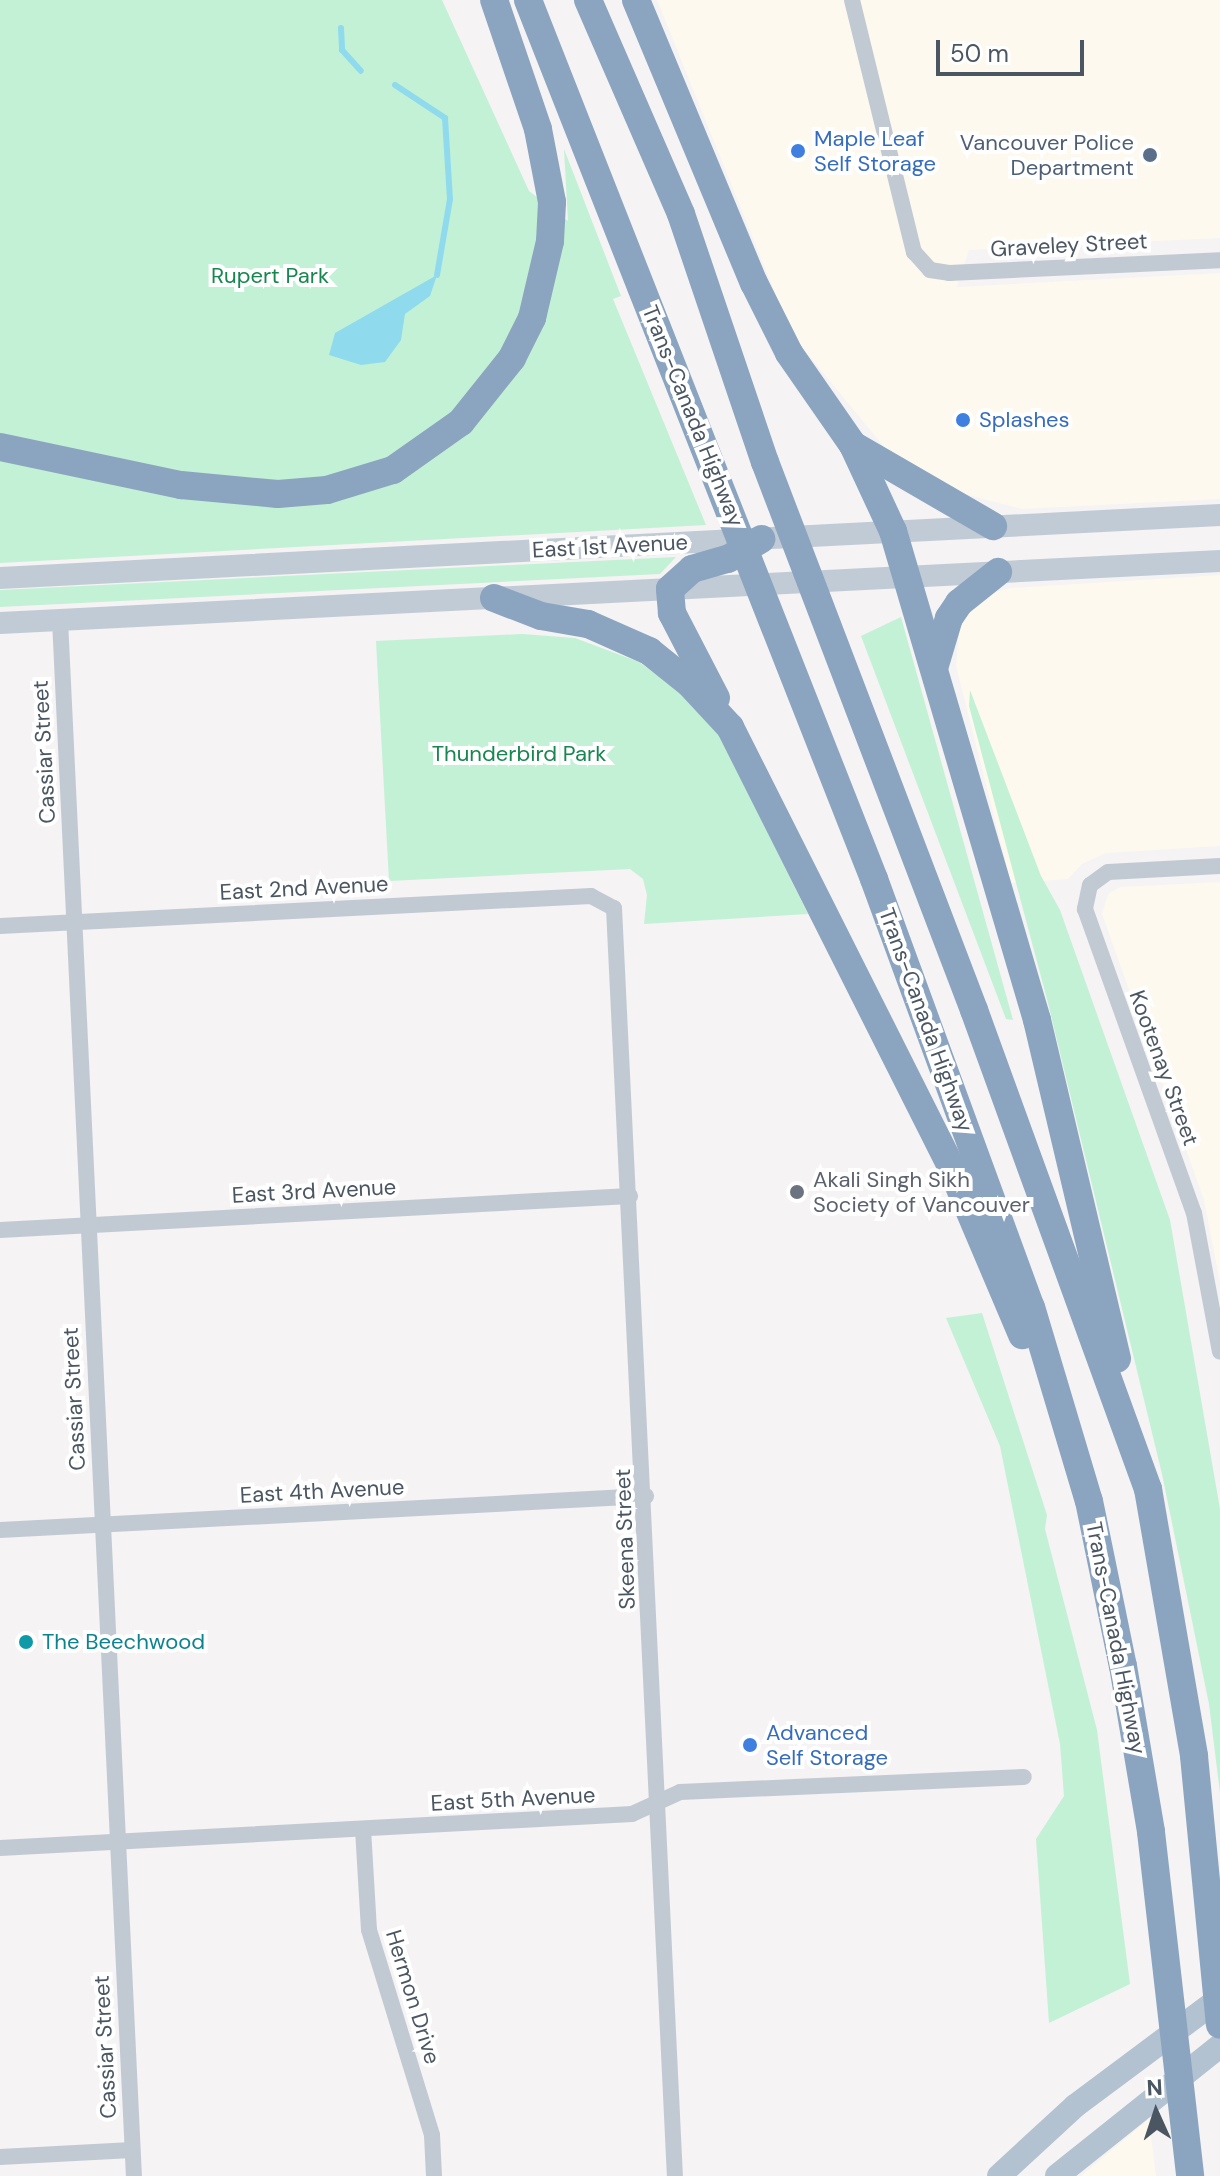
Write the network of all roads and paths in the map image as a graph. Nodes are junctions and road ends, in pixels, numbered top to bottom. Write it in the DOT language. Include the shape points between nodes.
graph roads {
  1 [pos="494,0"];
  2 [pos="528,0"];
  3 [pos="588,0"];
  4 [pos="636,0"];
  5 [pos="852,0"];
  6 [pos="1220,260"];
  7 [pos="853,445"];
  8 [pos="0,447"];
  9 [pos="1220,515"];
  10 [pos="993,526"];
  11 [pos="893,531"];
  12 [pos="762,538"];
  13 [pos="1220,561"];
  14 [pos="998,572"];
  15 [pos="909,577"];
  16 [pos="0,578"];
  17 [pos="670,589"];
  18 [pos="494,598"];
  19 [pos="60,620"];
  20 [pos="0,623"];
  21 [pos="935,665"];
  22 [pos="730,727"];
  23 [pos="1220,866"];
  24 [pos="608,903"];
  25 [pos="73,922"];
  26 [pos="0,926"];
  27 [pos="630,1196"];
  28 [pos="88,1225"];
  29 [pos="0,1230"];
  30 [pos="1220,1352"];
  31 [pos="1148,1489"];
  32 [pos="646,1496"];
  33 [pos="1089,1501"];
  34 [pos="102,1524"];
  35 [pos="0,1530"];
  36 [pos="1024,1777"];
  37 [pos="657,1803"];
  38 [pos="363,1829"];
  39 [pos="116,1841"];
  40 [pos="0,1848"];
  41 [pos="1220,1998"];
  42 [pos="1220,2025"];
  43 [pos="1220,2046"];
  44 [pos="132,2150"];
  45 [pos="0,2157"];
  46 [pos="1188,2162"];
  47 [pos="134,2176"];
  48 [pos="434,2176"];
  49 [pos="675,2176"];
  50 [pos="999,2176"];
  51 [pos="1057,2176"];
  1 -- 8 [label="highway" via="538,129 552,202 550,241 532,318 512,358 461,422 393,470 327,490 278,494 181,485"];
  2 -- 33 [label="highway, Trans-Canada Highway" via="714,465 1031,1307"];
  3 -- 31 [label="highway, Trans-Canada Highway" via="681,214 765,462 974,1010"];
  4 -- 7 [label="highway" via="754,283 789,353"];
  5 -- 6 [label="street, Graveley Street" via="912,245 923,264 949,273"];
  7 -- 10 [label="highway"];
  7 -- 11 [label="highway"];
  9 -- 10 [label="main road, East 1st Avenue"];
  10 -- 11 [label="main road, East 1st Avenue"];
  11 -- 12 [label="main road, East 1st Avenue"];
  11 -- 15 [label="highway"];
  12 -- 16 [label="main road, East 1st Avenue"];
  12 -- 17 [label="highway" via="728,559 692,569"];
  13 -- 14 [label="main road, East 1st Avenue"];
  14 -- 15 [label="main road, East 1st Avenue"];
  14 -- 21 [label="highway" via="959,603"];
  15 -- 17 [label="main road, East 1st Avenue"];
  15 -- 21 [label="highway"];
  17 -- 18 [label="main road, East 1st Avenue"];
  17 -- 22 [label="highway" via="672,613"];
  18 -- 19 [label="main road, East 1st Avenue"];
  18 -- 22 [label="highway" via="541,616 588,624 649,651"];
  19 -- 20 [label="main road, East 1st Avenue"];
  19 -- 25 [label="street, Cassiar Street"];
  21 -- 31 [label="highway" via="1037,1020"];
  22 -- 33 [label="highway" via="950,1165"];
  23 -- 30 [label="street, Kootenay Street" via="1108,872 1097,877 1086,895 1090,931 1194,1213"];
  24 -- 25 [label="street, East 2nd Avenue" via="591,896"];
  24 -- 27 [label="street, Skeena Street" via="617,916"];
  25 -- 26 [label="street, East 2nd Avenue"];
  25 -- 28 [label="street, Cassiar Street"];
  27 -- 28 [label="street, East 3rd Avenue"];
  27 -- 32 [label="street, Skeena Street"];
  28 -- 29 [label="street, East 3rd Avenue"];
  28 -- 34 [label="street, Cassiar Street"];
  31 -- 42 [label="highway, Trans-Canada Highway" via="1194,1756"];
  32 -- 34 [label="street, East 4th Avenue"];
  32 -- 37 [label="street, Skeena Street"];
  33 -- 46 [label="highway, Trans-Canada Highway" via="1151,1832"];
  34 -- 35 [label="street, East 4th Avenue"];
  34 -- 39 [label="street, Cassiar Street"];
  36 -- 37 [label="street, East 5th Avenue" via="680,1792"];
  37 -- 38 [label="street, East 5th Avenue" via="632,1814"];
  37 -- 49 [label="street, Skeena Street"];
  38 -- 39 [label="street, East 5th Avenue"];
  38 -- 48 [label="street, Hermon Drive" via="369,1930 432,2135"];
  39 -- 40 [label="street, East 5th Avenue"];
  39 -- 44 [label="street, Cassiar Street"];
  41 -- 50 [label="main road" via="1075,2106"];
  43 -- 51 [label="main road"];
  44 -- 45 [label="street"];
  44 -- 47 [label="street, Cassiar Street"];
}
